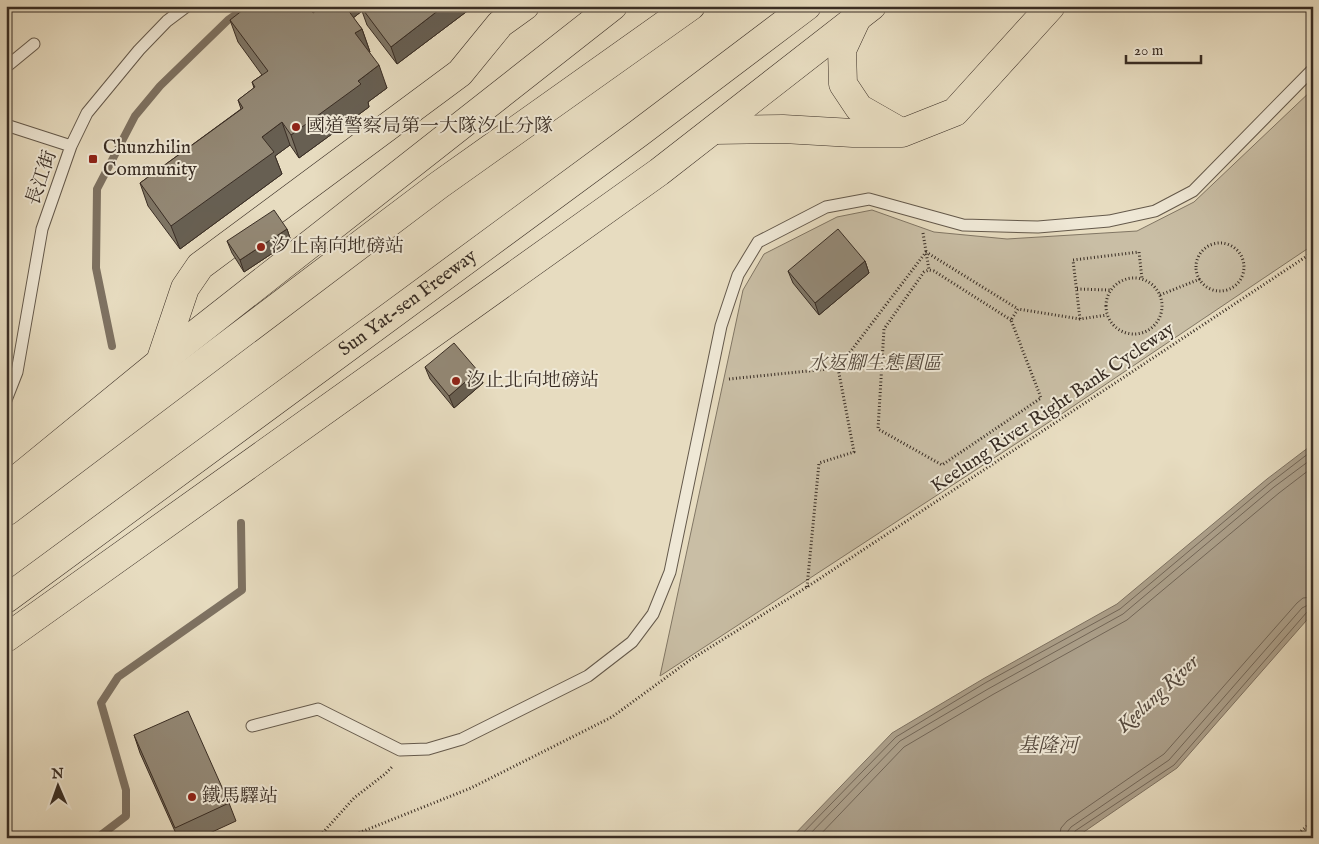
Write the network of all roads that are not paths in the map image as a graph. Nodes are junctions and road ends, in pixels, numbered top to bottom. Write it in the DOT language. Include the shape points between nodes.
graph roads {
  1 [pos="187,6"];
  2 [pos="525,6"];
  3 [pos="613,6"];
  4 [pos="691,6"];
  5 [pos="807,6"];
  6 [pos="1051,6"];
  7 [pos="864,12"];
  8 [pos="34,44"];
  9 [pos="6,67"];
  10 [pos="1313,69"];
  11 [pos="6,125"];
  12 [pos="714,130"];
  13 [pos="902,133"];
  14 [pos="71,146"];
  15 [pos="160,362"];
  16 [pos="6,400"];
  17 [pos="6,488"];
  18 [pos="6,512"];
  19 [pos="6,599"];
  20 [pos="6,638"];
  21 [pos="252,726"];
  1 -- 14 [label="lane, 長江街" via="139,50 88,113"];
  2 -- 15 [label="highway" via="500,24 460,73 200,266 185,288"];
  3 -- 15 [label="highway"];
  4 -- 18 [label="highway" via="439,185"];
  5 -- 19 [label="highway, Sun Yat-sen Freeway"];
  6 -- 13 [label="highway" via="955,112"];
  7 -- 12 [label="highway"];
  7 -- 13 [label="highway" via="842,50 843,84 859,108"];
  8 -- 9 [label="lane"];
  10 -- 21 [label="lane" via="1193,191 1155,211 1109,221 1038,226 963,225 869,199 826,207 758,242 738,275 721,326 670,572 653,614 632,642 588,676 462,739 428,749 400,750 318,709"];
  11 -- 14 [label="lane"];
  12 -- 13 [label="highway"];
  12 -- 20 [label="highway"];
  14 -- 16 [label="lane, 長江街" via="42,229 17,372"];
  15 -- 17 [label="highway"];
}
